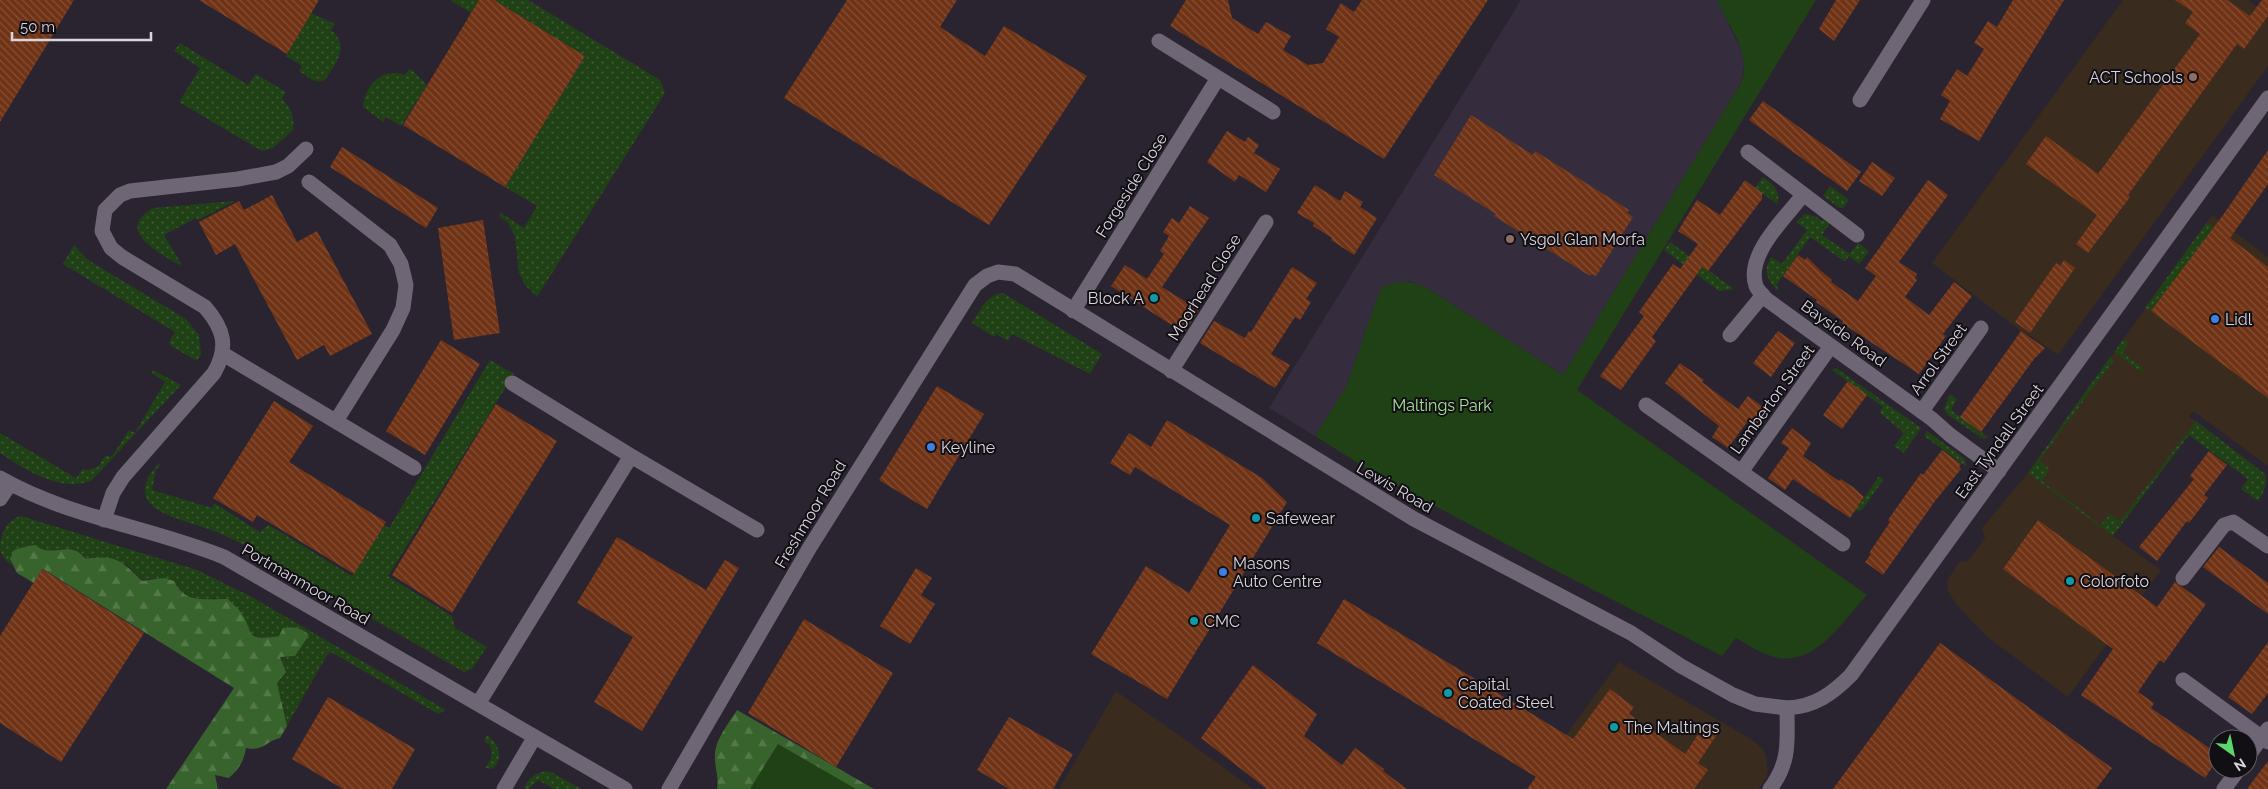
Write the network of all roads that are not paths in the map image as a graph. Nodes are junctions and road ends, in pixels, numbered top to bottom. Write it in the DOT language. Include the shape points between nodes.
graph roads {
  1 [pos="1923,0"];
  2 [pos="1159,41"];
  3 [pos="1218,78"];
  4 [pos="2268,98"];
  5 [pos="1860,100"];
  6 [pos="1273,112"];
  7 [pos="306,149"];
  8 [pos="1748,152"];
  9 [pos="309,182"];
  10 [pos="1804,195"];
  11 [pos="1266,222"];
  12 [pos="1857,235"];
  13 [pos="998,272"];
  14 [pos="1763,295"];
  15 [pos="1073,310"];
  16 [pos="1981,328"];
  17 [pos="1730,335"];
  18 [pos="1831,346"];
  19 [pos="223,354"];
  20 [pos="1171,372"];
  21 [pos="512,382"];
  22 [pos="1646,405"];
  23 [pos="1922,411"];
  24 [pos="336,421"];
  25 [pos="631,456"];
  26 [pos="414,468"];
  27 [pos="1999,471"];
  28 [pos="1741,472"];
  29 [pos="5,481"];
  30 [pos="0,499"];
  31 [pos="104,520"];
  32 [pos="757,530"];
  33 [pos="1843,544"];
  34 [pos="2268,546"];
  35 [pos="2183,578"];
  36 [pos="2183,680"];
  37 [pos="478,704"];
  38 [pos="1787,708"];
  39 [pos="2266,736"];
  40 [pos="534,738"];
  41 [pos="504,789"];
  42 [pos="625,789"];
  43 [pos="669,789"];
  44 [pos="1770,789"];
  1 -- 5 [label="street"];
  2 -- 3 [label="street"];
  3 -- 6 [label="street"];
  3 -- 15 [label="street, Forgeside Close"];
  4 -- 27 [label="street, East Tyndall Street"];
  7 -- 19 [label="street" via="288,166 276,172 130,191 120,195 105,210 102,230 111,248 205,307 224,340"];
  8 -- 10 [label="street"];
  9 -- 24 [label="street" via="390,246 401,264 406,285 403,308 393,330"];
  10 -- 12 [label="street"];
  10 -- 14 [label="street" via="1758,253 1754,269 1756,287"];
  11 -- 20 [label="street, Moorhead Close"];
  13 -- 15 [label="street, Lewis Road" via="1015,274"];
  13 -- 43 [label="street, Freshmoor Road" via="975,285 934,348 800,563"];
  14 -- 17 [label="street"];
  14 -- 18 [label="street, Bayside Road"];
  15 -- 20 [label="street, Lewis Road"];
  16 -- 23 [label="street, Arrol Street"];
  18 -- 23 [label="street, Bayside Road"];
  18 -- 28 [label="street, Lamberton Street"];
  19 -- 24 [label="street"];
  19 -- 31 [label="street" via="214,373 123,477 112,493"];
  20 -- 38 [label="street, Lewis Road" via="1377,497 1631,633 1714,685 1755,704"];
  21 -- 25 [label="street"];
  22 -- 28 [label="street, Lamberton Street"];
  23 -- 27 [label="street, Bayside Road"];
  24 -- 26 [label="street"];
  25 -- 32 [label="street"];
  25 -- 37 [label="street"];
  27 -- 38 [label="street, East Tyndall Street" via="1851,675 1824,698 1809,705"];
  28 -- 33 [label="street, Lamberton Street"];
  29 -- 30 [label="street"];
  29 -- 31 [label="street, Portmanmoor Road" via="40,499"];
  31 -- 37 [label="street, Portmanmoor Road" via="171,538 224,557"];
  34 -- 35 [label="street" via="2233,522 2224,525"];
  36 -- 39 [label="street"];
  37 -- 40 [label="street, Portmanmoor Road"];
  38 -- 44 [label="street" via="1789,741 1779,775"];
  40 -- 41 [label="street"];
  40 -- 42 [label="street, Portmanmoor Road"];
}
